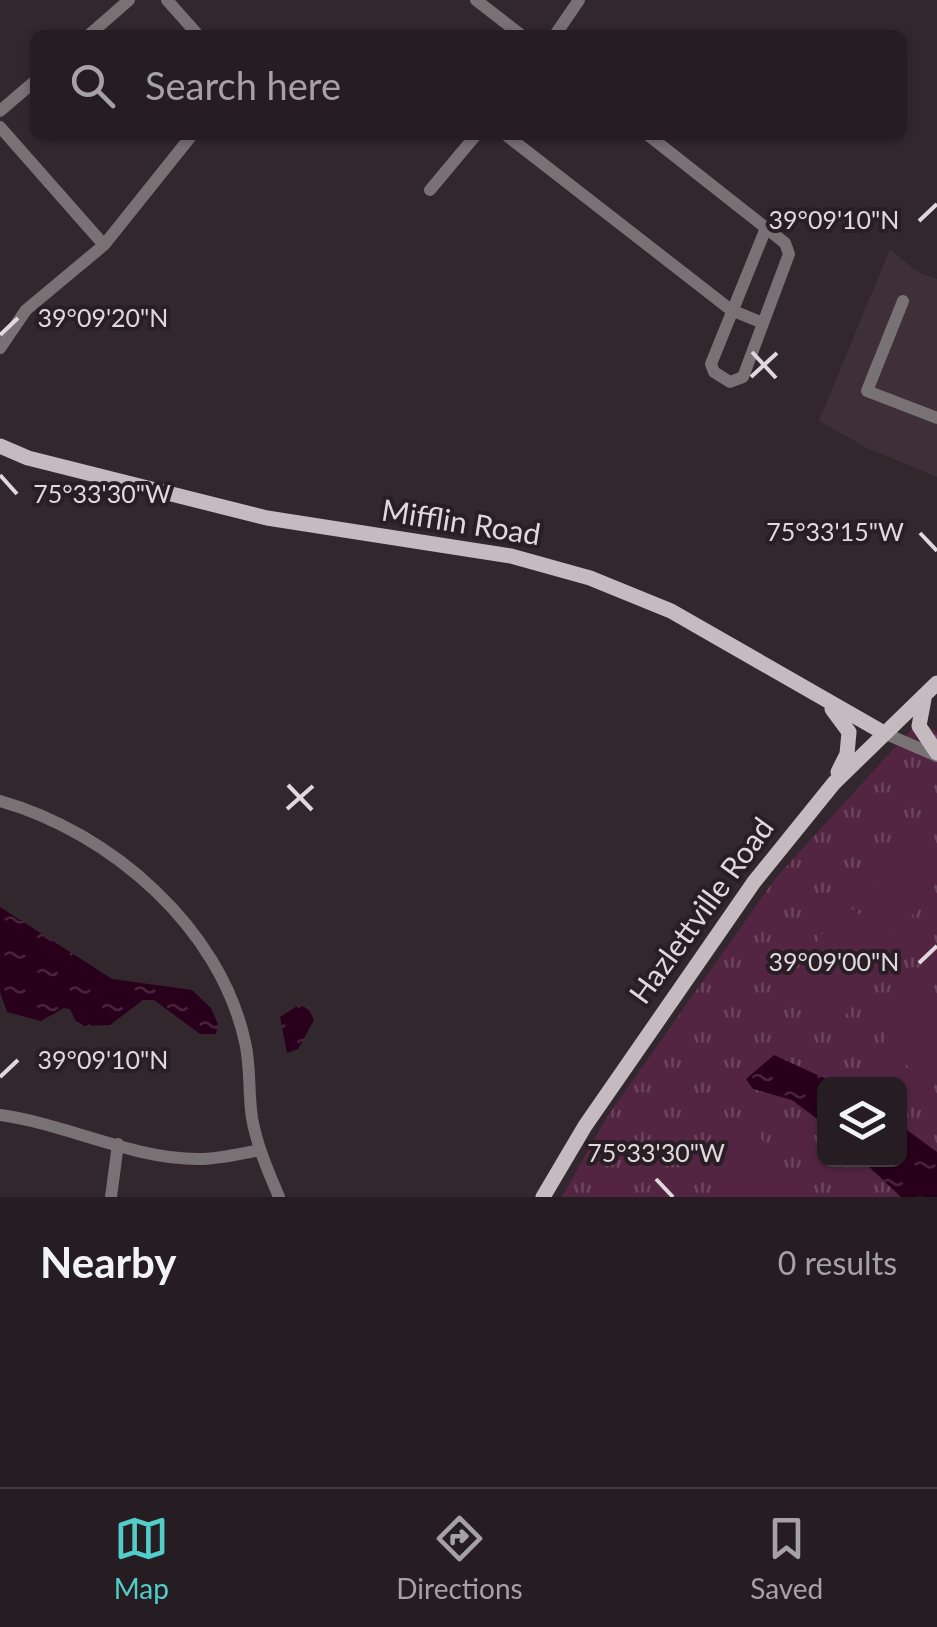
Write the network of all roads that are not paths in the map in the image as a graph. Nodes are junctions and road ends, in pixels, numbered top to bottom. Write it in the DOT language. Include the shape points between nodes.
graph roads {
  1 [pos="129,0"];
  2 [pos="168,0"];
  3 [pos="476,0"];
  4 [pos="579,0"];
  5 [pos="95,30"];
  6 [pos="194,30"];
  7 [pos="515,30"];
  8 [pos="558,30"];
  9 [pos="30,85"];
  10 [pos="0,112"];
  11 [pos="0,127"];
  12 [pos="188,140"];
  13 [pos="472,140"];
  14 [pos="512,140"];
  15 [pos="654,140"];
  16 [pos="430,190"];
  17 [pos="766,228"];
  18 [pos="104,245"];
  19 [pos="902,300"];
  20 [pos="730,310"];
  21 [pos="763,323"];
  22 [pos="0,348"];
  23 [pos="937,418"];
  24 [pos="0,446"];
  25 [pos="932,688"];
  26 [pos="818,696"];
  27 [pos="884,733"];
  28 [pos="937,754"];
  29 [pos="830,788"];
  30 [pos="0,801"];
  31 [pos="0,1115"];
  32 [pos="118,1144"];
  33 [pos="260,1150"];
  34 [pos="111,1197"];
  35 [pos="279,1197"];
  36 [pos="543,1197"];
  1 -- 5 [label="street"];
  2 -- 6 [label="street"];
  3 -- 7 [label="street"];
  4 -- 8 [label="street"];
  9 -- 10 [label="street"];
  11 -- 18 [label="street"];
  12 -- 18 [label="street"];
  13 -- 16 [label="street"];
  14 -- 20 [label="street"];
  15 -- 17 [label="street"];
  17 -- 20 [label="street"];
  17 -- 21 [label="street" via="789,254"];
  18 -- 22 [label="street" via="26,310"];
  19 -- 23 [label="street" via="867,391"];
  20 -- 21 [label="street"];
  20 -- 21 [label="street" via="711,364 721,379 743,377"];
  24 -- 26 [label="main road, Mifflin Road" via="240,513 569,571 670,611"];
  25 -- 27 [label="main road, Hazlettville Road"];
  25 -- 28 [label="main road" via="919,726"];
  26 -- 27 [label="main road, Mifflin Road"];
  26 -- 29 [label="main road" via="849,732 847,754"];
  27 -- 28 [label="street"];
  27 -- 29 [label="main road, Hazlettville Road"];
  29 -- 36 [label="main road, Hazlettville Road" via="732,914 575,1140"];
  30 -- 33 [label="street" via="58,822 105,849 198,942 241,1025"];
  31 -- 32 [label="street" via="58,1124"];
  32 -- 33 [label="street" via="197,1159"];
  32 -- 34 [label="street"];
  33 -- 35 [label="street"];
}
